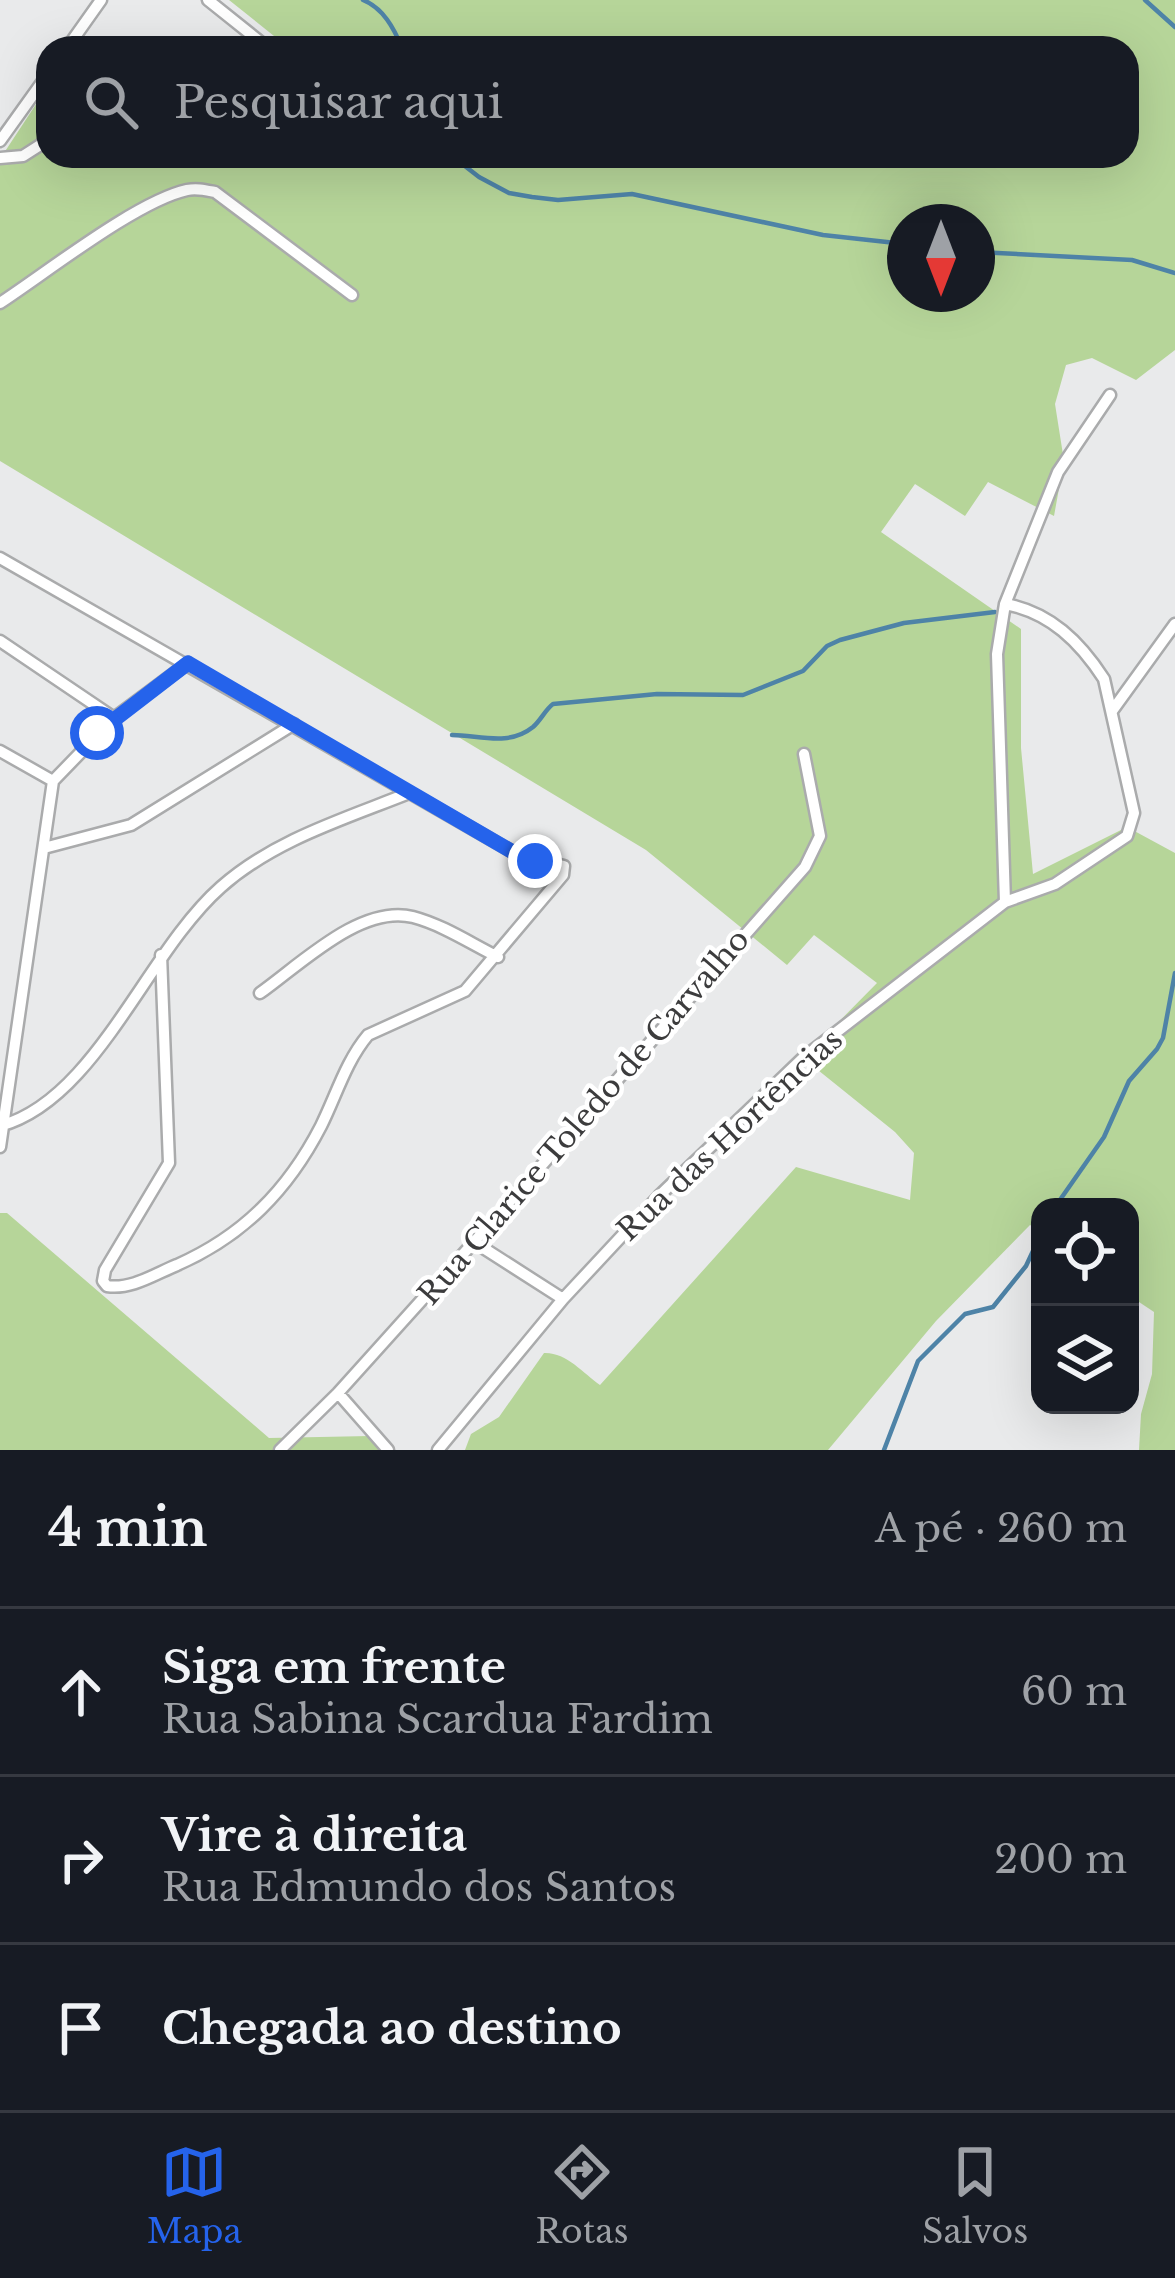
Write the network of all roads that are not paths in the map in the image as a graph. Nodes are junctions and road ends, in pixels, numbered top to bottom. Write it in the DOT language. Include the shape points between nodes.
graph roads {
  1 [pos="101,0"];
  2 [pos="208,0"];
  3 [pos="76,36"];
  4 [pos="253,36"];
  5 [pos="36,91"];
  6 [pos="0,141"];
  7 [pos="36,148"];
  8 [pos="0,158"];
  9 [pos="352,296"];
  10 [pos="0,302"];
  11 [pos="1110,394"];
  12 [pos="0,558"];
  13 [pos="1005,604"];
  14 [pos="1175,624"];
  15 [pos="0,641"];
  16 [pos="188,663"];
  17 [pos="1112,711"];
  18 [pos="114,718"];
  19 [pos="294,724"];
  20 [pos="0,751"];
  21 [pos="804,754"];
  22 [pos="53,781"];
  23 [pos="409,794"];
  24 [pos="44,848"];
  25 [pos="1005,902"];
  26 [pos="161,956"];
  27 [pos="497,957"];
  28 [pos="260,993"];
  29 [pos="2,1126"];
  30 [pos="0,1147"];
  31 [pos="474,1242"];
  32 [pos="563,1299"];
  33 [pos="338,1393"];
  34 [pos="280,1450"];
  35 [pos="388,1450"];
  36 [pos="438,1450"];
  1 -- 3 [label="street"];
  2 -- 4 [label="street"];
  5 -- 6 [label="street"];
  7 -- 8 [label="street"];
  9 -- 10 [label="street" via="215,192 199,189 140,211"];
  11 -- 13 [label="street" via="1058,472"];
  12 -- 16 [label="street"];
  13 -- 17 [label="street, Rua das Hortências" via="1054,623 1092,661"];
  13 -- 25 [label="street" via="997,654"];
  14 -- 17 [label="street"];
  15 -- 18 [label="street"];
  16 -- 18 [label="street"];
  16 -- 19 [label="street"];
  17 -- 25 [label="street, Rua das Hortências" via="1131,830 1055,884"];
  18 -- 22 [label="street"];
  19 -- 23 [label="street"];
  19 -- 24 [label="street" via="131,826"];
  20 -- 22 [label="street"];
  21 -- 31 [label="street, Rua Clarice Toledo de Carvalho" via="820,836 805,867"];
  22 -- 24 [label="street"];
  23 -- 26 [label="street" via="257,859 218,889"];
  23 -- 27 [label="street" via="518,855 561,863 563,875"];
  24 -- 29 [label="street"];
  25 -- 32 [label="street, Rua das Hortências" via="803,1058"];
  26 -- 27 [label="street" via="169,1163 104,1270 107,1286 128,1286 185,1261 252,1221 319,1130 368,1035 456,998"];
  26 -- 29 [label="street" via="80,1073 45,1106"];
  27 -- 28 [label="street" via="435,925 382,915 359,922"];
  29 -- 30 [label="street"];
  31 -- 32 [label="street"];
  31 -- 33 [label="street, Rua Clarice Toledo de Carvalho"];
  32 -- 36 [label="street, Rua das Hortências"];
  33 -- 34 [label="street, Rua Clarice Toledo de Carvalho"];
  33 -- 35 [label="street"];
}
